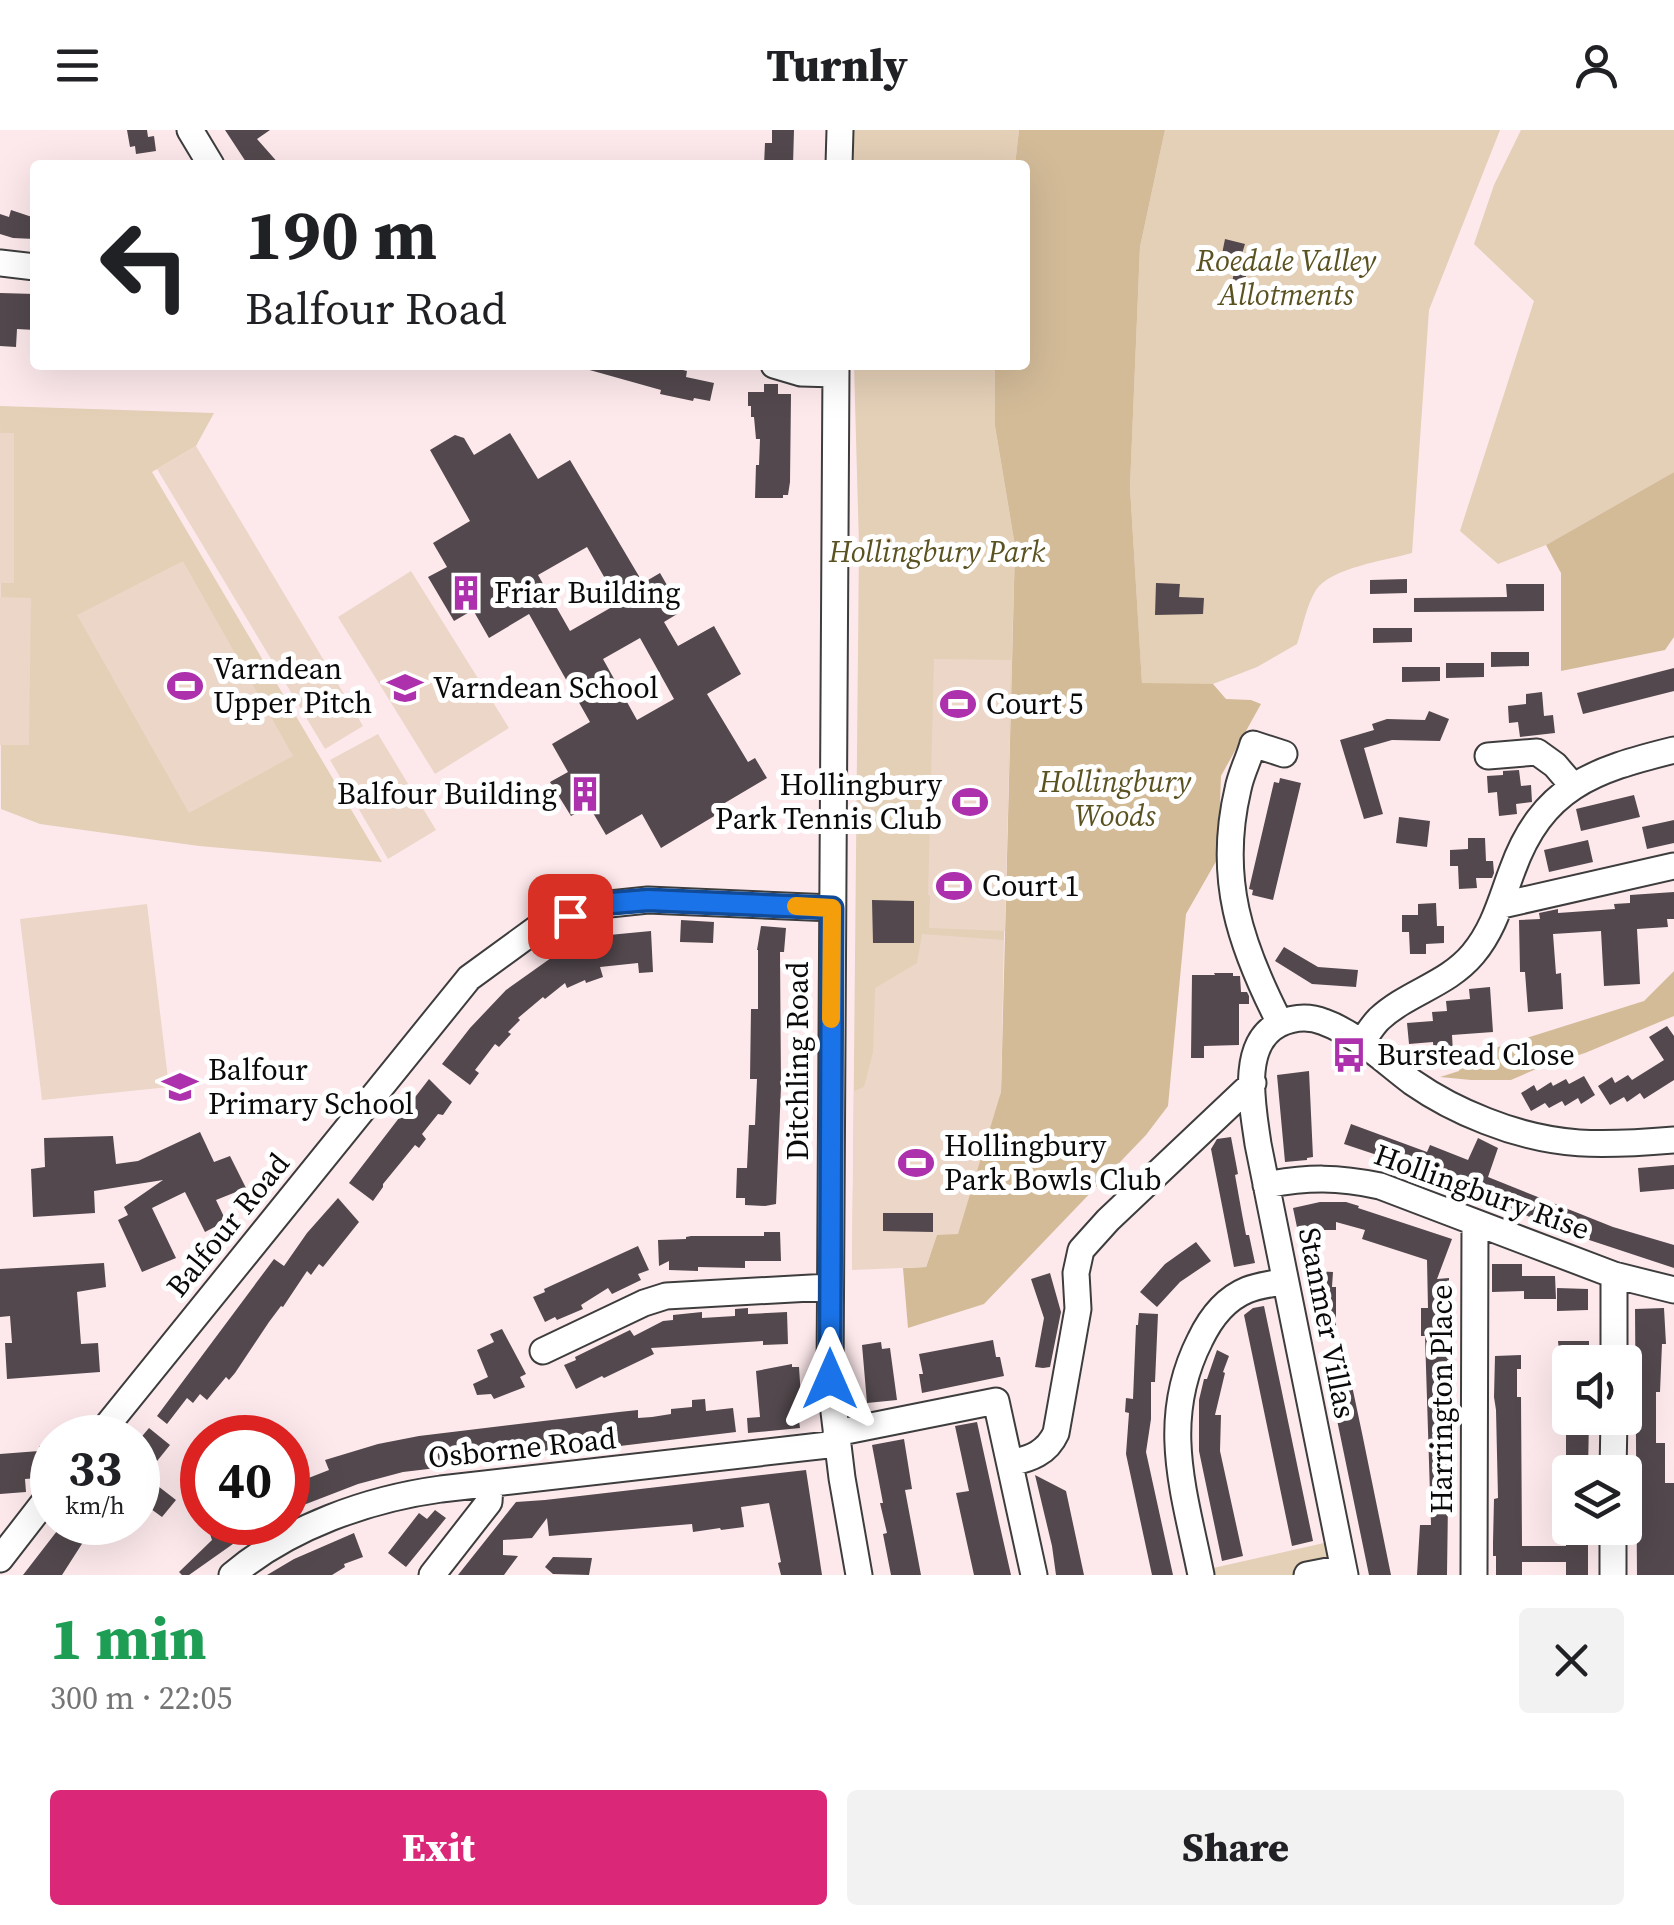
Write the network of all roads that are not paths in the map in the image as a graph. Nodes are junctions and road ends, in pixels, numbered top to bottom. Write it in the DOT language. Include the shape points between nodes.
graph roads {
  1 [pos="190,130"];
  2 [pos="840,130"];
  3 [pos="207,160"];
  4 [pos="839,160"];
  5 [pos="0,263"];
  6 [pos="30,266"];
  7 [pos="793,370"];
  8 [pos="824,370"];
  9 [pos="836,370"];
  10 [pos="1674,750"];
  11 [pos="1284,754"];
  12 [pos="1488,756"];
  13 [pos="1573,786"];
  14 [pos="1674,866"];
  15 [pos="1502,905"];
  16 [pos="832,908"];
  17 [pos="1280,1023"];
  18 [pos="1361,1043"];
  19 [pos="1253,1083"];
  20 [pos="1674,1140"];
  21 [pos="1266,1185"];
  22 [pos="1475,1223"];
  23 [pos="1614,1275"];
  24 [pos="1285,1281"];
  25 [pos="830,1287"];
  26 [pos="1674,1290"];
  27 [pos="1614,1345"];
  28 [pos="541,1352"];
  29 [pos="116,1415"];
  30 [pos="836,1439"];
  31 [pos="1010,1463"];
  32 [pos="490,1484"];
  33 [pos="13,1525"];
  34 [pos="1613,1545"];
  35 [pos="0,1559"];
  36 [pos="1344,1571"];
  37 [pos="232,1575"];
  38 [pos="432,1575"];
  39 [pos="860,1575"];
  40 [pos="1034,1575"];
  41 [pos="1201,1575"];
  42 [pos="1307,1575"];
  43 [pos="1474,1575"];
  44 [pos="1613,1575"];
  1 -- 3 [label="street"];
  2 -- 4 [label="street"];
  5 -- 6 [label="street"];
  7 -- 8 [label="street"];
  9 -- 16 [label="street, Ditchling Road"];
  10 -- 13 [label="street"];
  11 -- 17 [label="street" via="1253,744 1238,786 1230,858 1241,936"];
  12 -- 13 [label="street" via="1537,752"];
  13 -- 15 [label="street" via="1525,839"];
  14 -- 15 [label="street"];
  15 -- 18 [label="street" via="1465,962 1392,1008"];
  16 -- 25 [label="street, Ditchling Road"];
  16 -- 29 [label="street, Balfour Road" via="663,900 600,904 539,927 469,978"];
  17 -- 18 [label="street" via="1319,1020"];
  17 -- 19 [label="street" via="1256,1051"];
  18 -- 20 [label="street" via="1433,1096 1511,1130 1580,1145"];
  19 -- 21 [label="street, Stanmer Villas"];
  19 -- 31 [label="street" via="1087,1240 1077,1262 1078,1309 1056,1434 1036,1456"];
  21 -- 22 [label="street, Hollingbury Rise" via="1346,1178"];
  21 -- 24 [label="street, Stanmer Villas"];
  22 -- 23 [label="street, Hollingbury Rise"];
  22 -- 43 [label="street, Harrington Place"];
  23 -- 26 [label="street, Hollingbury Rise"];
  23 -- 27 [label="street"];
  24 -- 36 [label="street, Stanmer Villas"];
  24 -- 41 [label="street" via="1249,1289 1227,1303 1209,1324 1179,1396 1176,1439"];
  25 -- 28 [label="street" via="666,1296"];
  25 -- 30 [label="street, Ditchling Road"];
  30 -- 31 [label="street, Osborne Road" via="996,1401"];
  30 -- 32 [label="street, Osborne Road"];
  30 -- 39 [label="street, Ditchling Road"];
  31 -- 40 [label="street"];
  32 -- 37 [label="street, Osborne Road" via="399,1496 324,1521"];
  32 -- 38 [label="street" via="489,1502"];
  33 -- 35 [label="street"];
  34 -- 44 [label="street"];
  36 -- 42 [label="street"];
}
